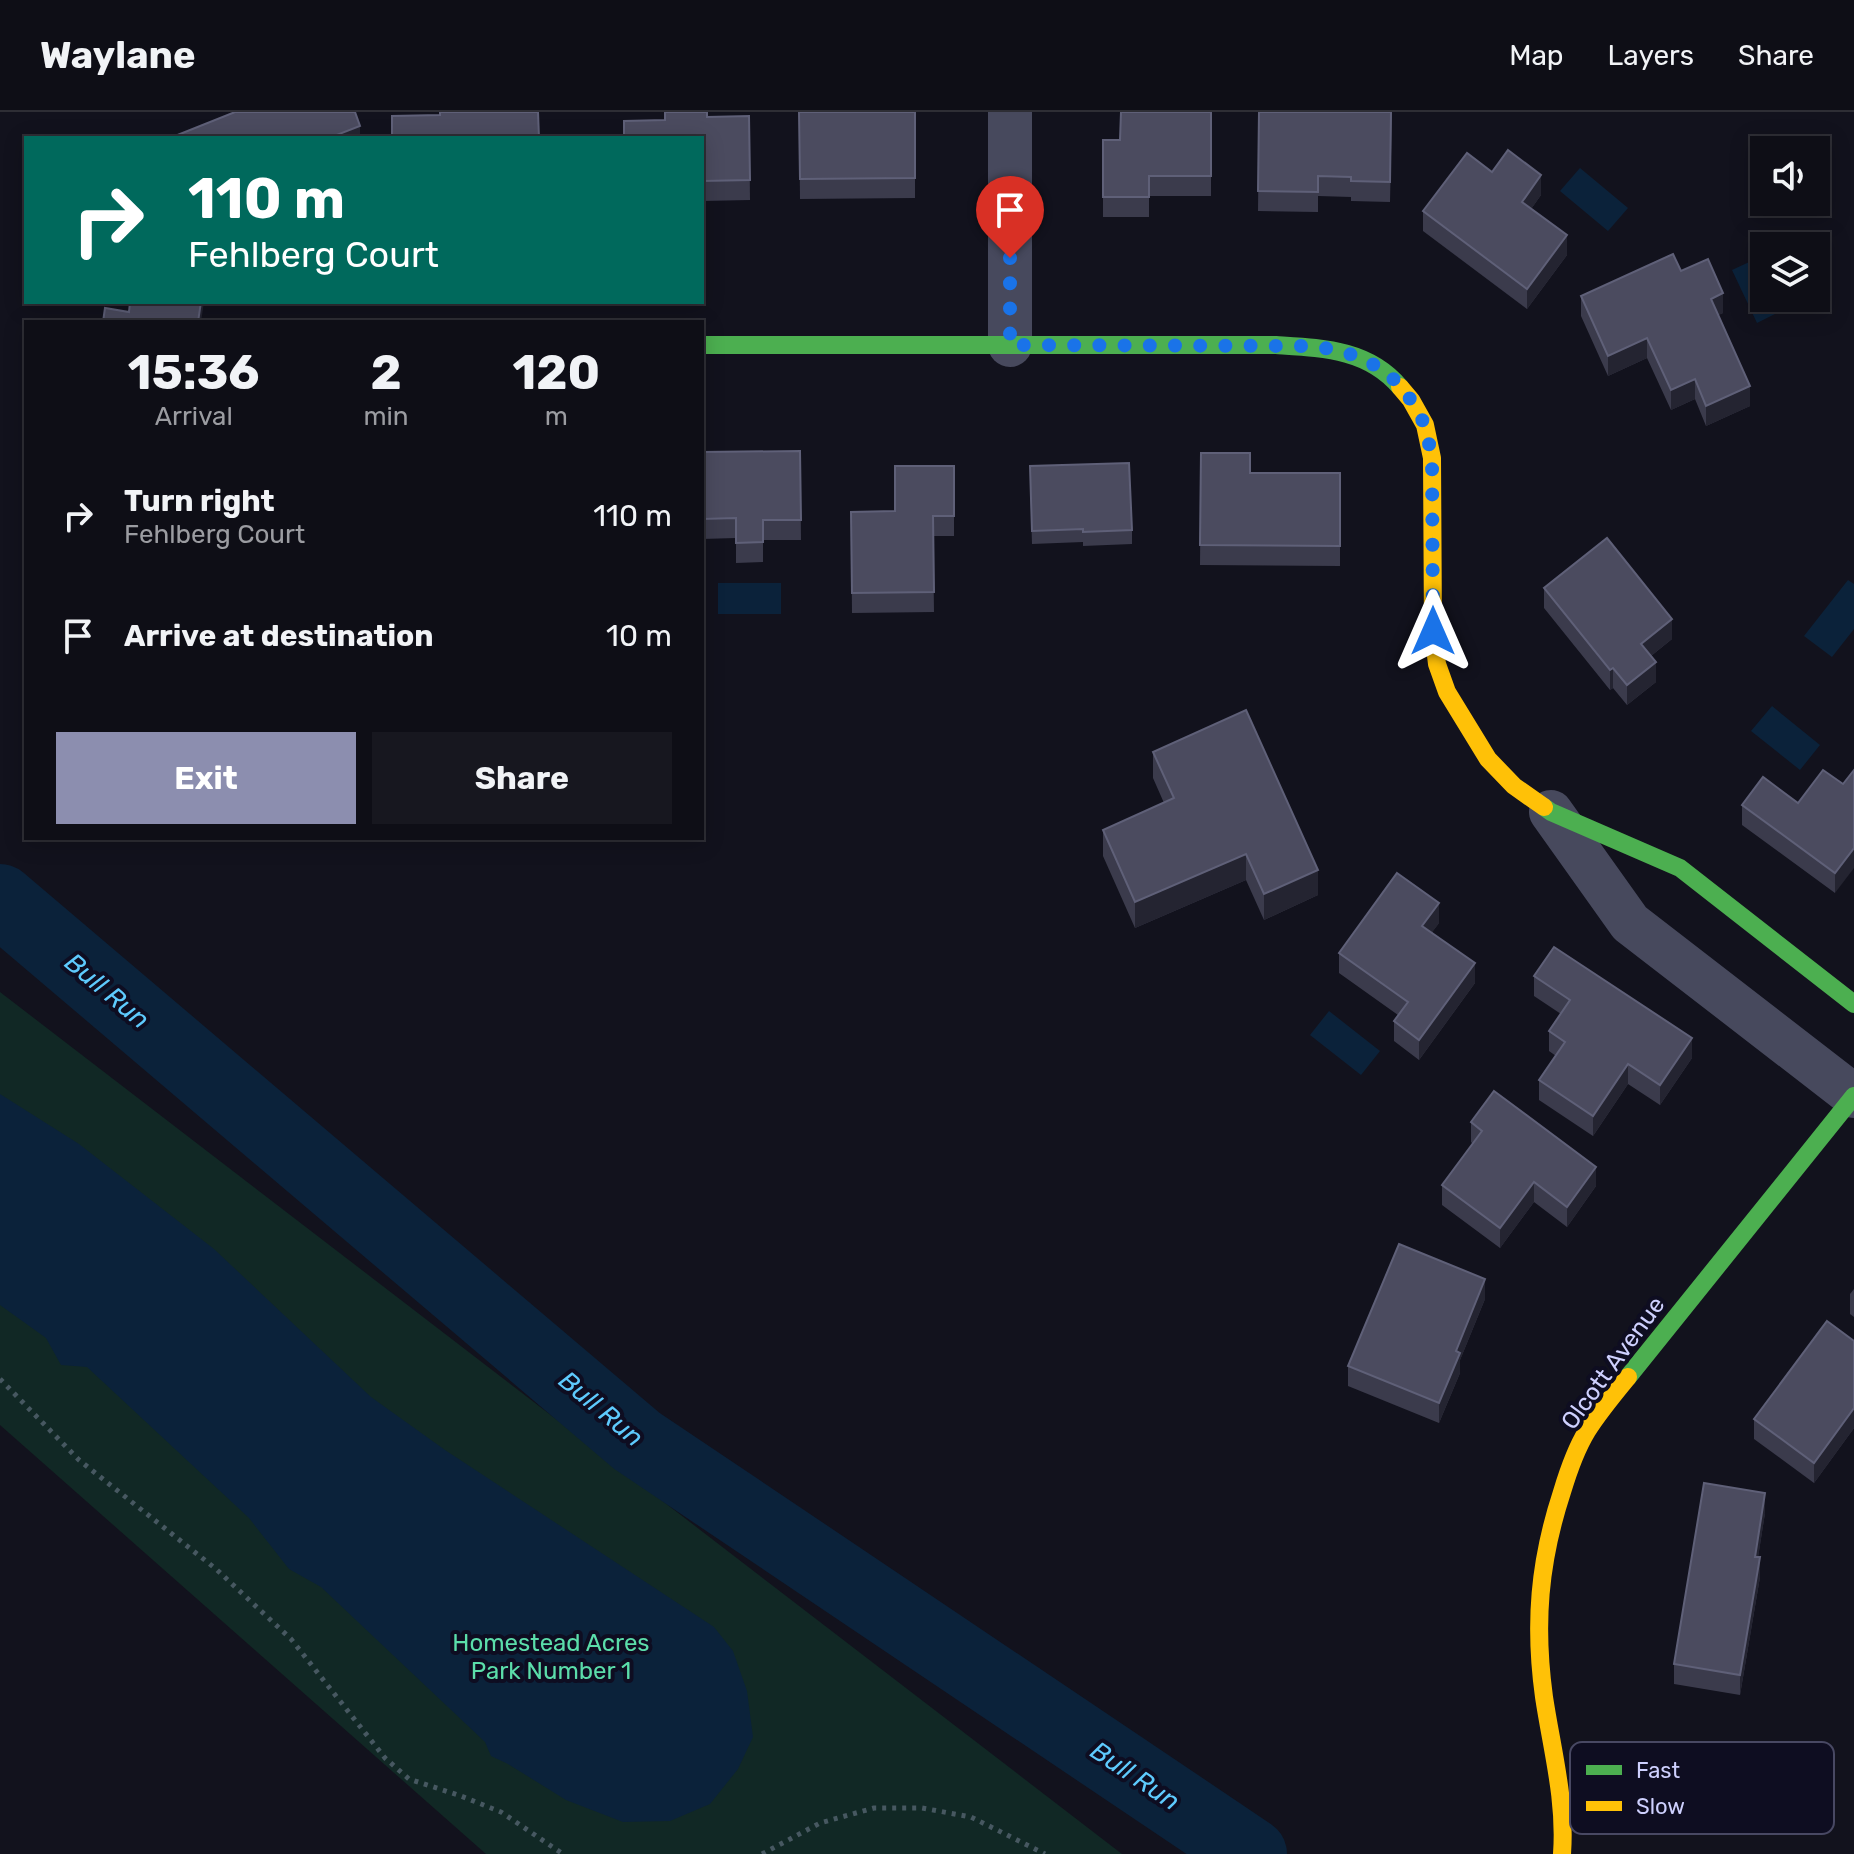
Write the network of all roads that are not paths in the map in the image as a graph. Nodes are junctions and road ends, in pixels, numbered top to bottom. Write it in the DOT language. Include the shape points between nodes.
graph roads {
  1 [pos="1010,112"];
  2 [pos="704,345"];
  3 [pos="1010,345"];
  4 [pos="1551,812"];
  5 [pos="1854,1004"];
  6 [pos="1854,1096"];
  7 [pos="1562,1854"];
  1 -- 3 [label="street"];
  2 -- 3 [label="street"];
  3 -- 4 [label="street" via="1304,346 1363,358 1390,375 1425,425 1432,458 1433,631 1447,692 1488,759"];
  4 -- 5 [label="street" via="1680,868"];
  4 -- 6 [label="street" via="1630,923"];
  6 -- 7 [label="street, Olcott Avenue" via="1586,1431 1568,1474 1542,1565 1538,1608 1545,1698 1562,1791"];
}
